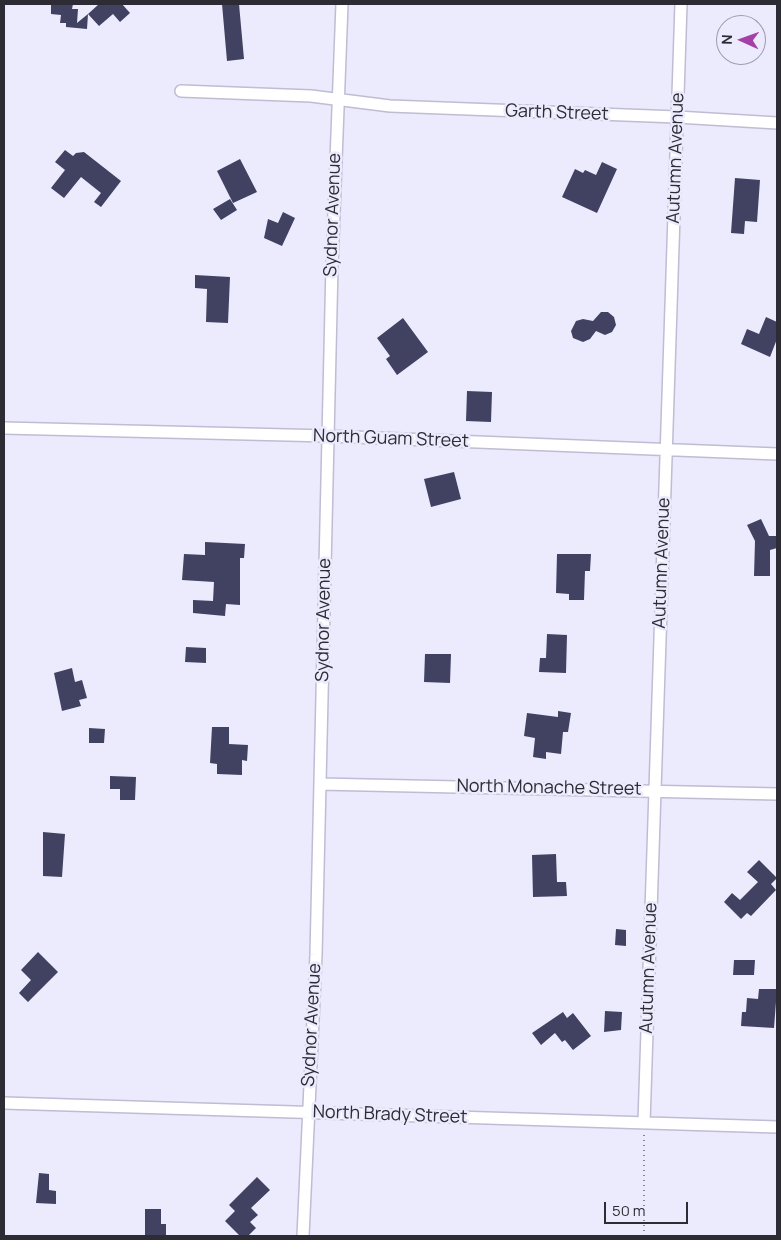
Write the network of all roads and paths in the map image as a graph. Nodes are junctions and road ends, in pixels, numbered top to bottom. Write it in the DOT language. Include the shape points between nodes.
graph roads {
  1 [pos="342,4"];
  2 [pos="681,4"];
  3 [pos="181,91"];
  4 [pos="337,100"];
  5 [pos="677,117"];
  6 [pos="777,124"];
  7 [pos="4,428"];
  8 [pos="328,436"];
  9 [pos="666,451"];
  10 [pos="777,454"];
  11 [pos="320,784"];
  12 [pos="655,790"];
  13 [pos="777,794"];
  14 [pos="4,1103"];
  15 [pos="308,1113"];
  16 [pos="644,1122"];
  17 [pos="777,1127"];
  18 [pos="303,1236"];
  19 [pos="644,1236"];
  1 -- 4 [label="street, Sydnor Avenue"];
  2 -- 5 [label="street, Autumn Avenue"];
  3 -- 4 [label="street, Garth Street"];
  4 -- 5 [label="street, Garth Street" via="390,106"];
  4 -- 8 [label="street, Sydnor Avenue"];
  5 -- 6 [label="street, Garth Street"];
  5 -- 9 [label="street, Autumn Avenue"];
  7 -- 8 [label="street, North Guam Street"];
  8 -- 9 [label="street, North Guam Street"];
  8 -- 11 [label="street, Sydnor Avenue"];
  9 -- 10 [label="street, North Guam Street"];
  9 -- 12 [label="street, Autumn Avenue"];
  11 -- 12 [label="street, North Monache Street"];
  11 -- 15 [label="street, Sydnor Avenue"];
  12 -- 13 [label="street, North Monache Street"];
  12 -- 16 [label="street, Autumn Avenue"];
  14 -- 15 [label="street, North Brady Street"];
  15 -- 16 [label="street, North Brady Street"];
  15 -- 18 [label="street, Sydnor Avenue"];
  16 -- 17 [label="street, North Brady Street"];
  16 -- 19 [label="path"];
}
